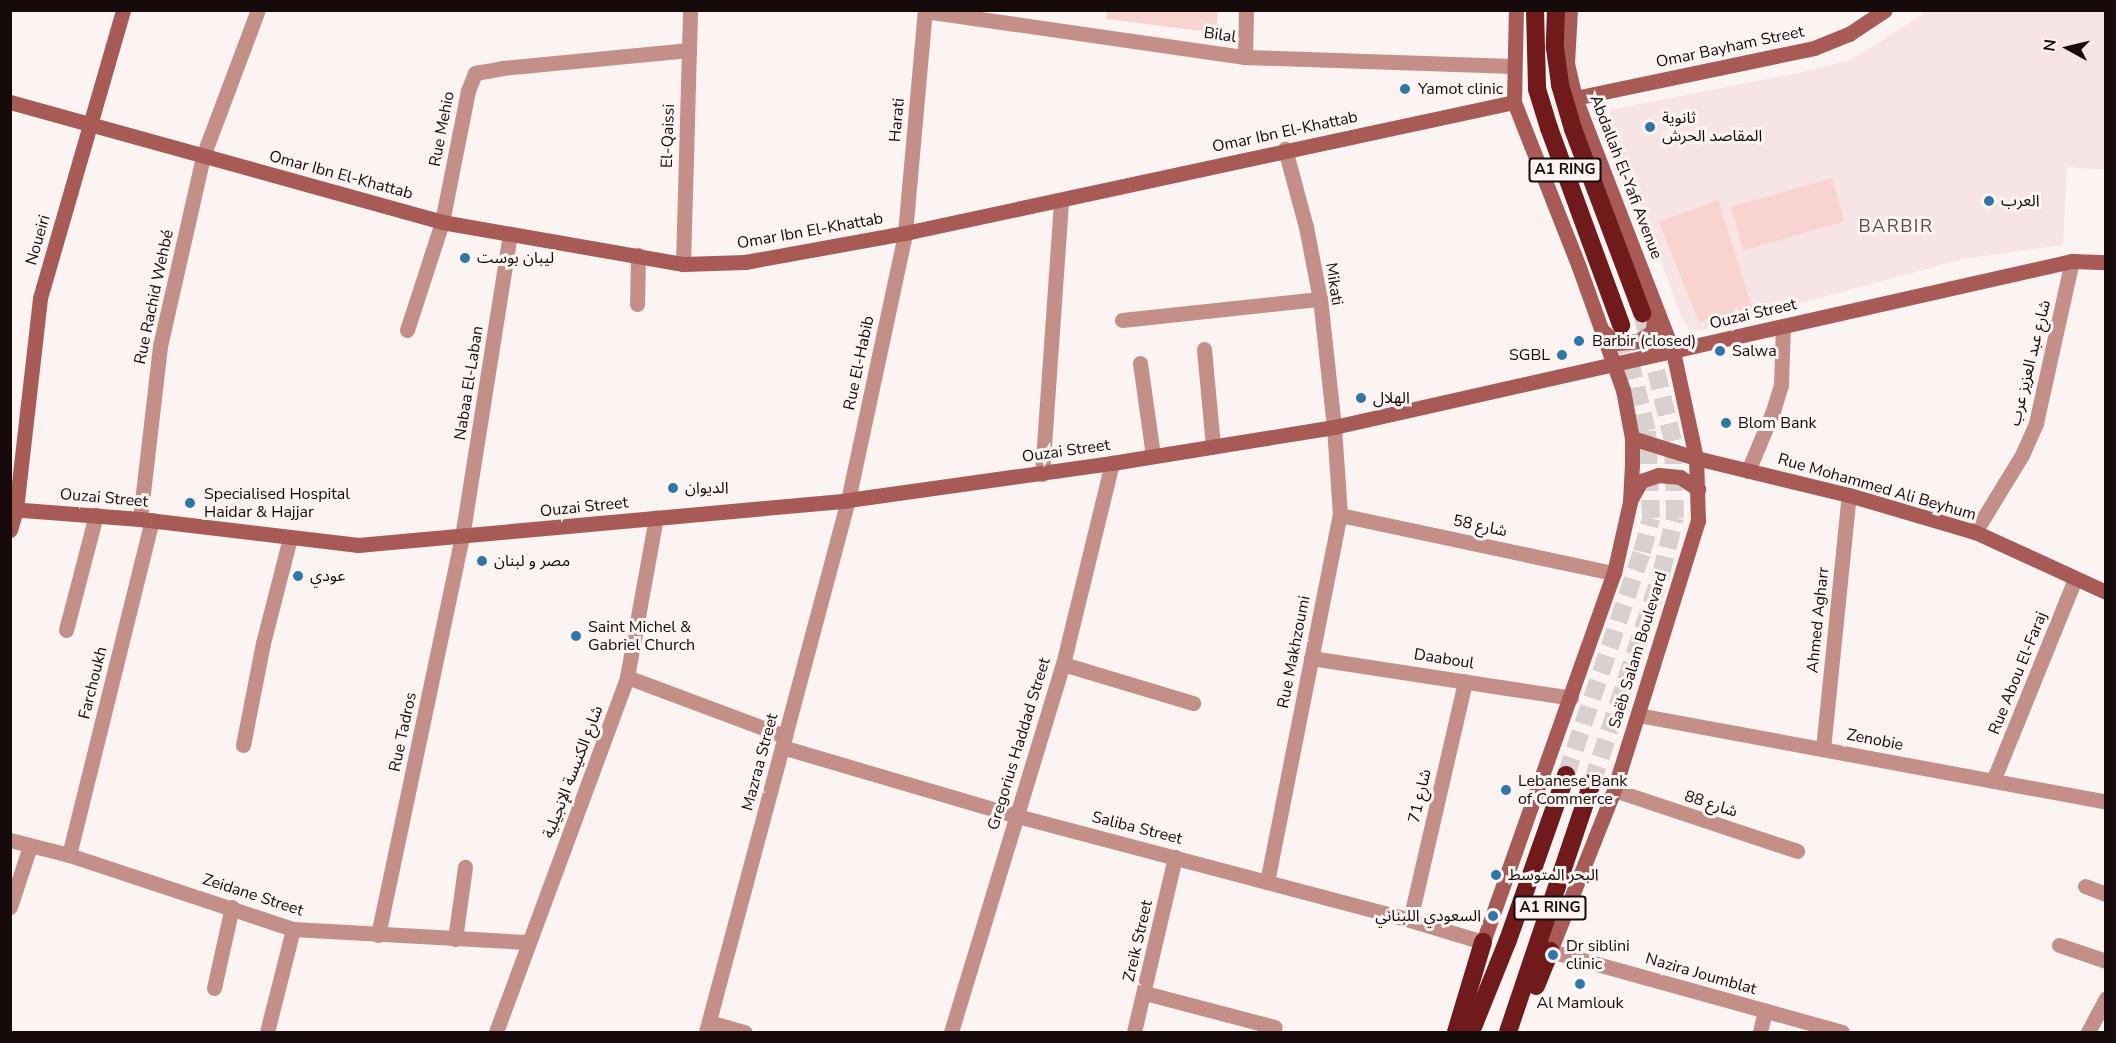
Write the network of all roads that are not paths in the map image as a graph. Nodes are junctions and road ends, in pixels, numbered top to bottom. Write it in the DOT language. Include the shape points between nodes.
graph roads {
  1 [pos="123,10"];
  2 [pos="258,10"];
  3 [pos="690,10"];
  4 [pos="1246,10"];
  5 [pos="1516,10"];
  6 [pos="1534,10"];
  7 [pos="1556,10"];
  8 [pos="1570,10"];
  9 [pos="1885,10"];
  10 [pos="925,11"];
  11 [pos="689,50"];
  12 [pos="1245,57"];
  13 [pos="1513,66"];
  14 [pos="1575,98"];
  15 [pos="10,102"];
  16 [pos="1514,102"];
  17 [pos="89,126"];
  18 [pos="1286,149"];
  19 [pos="203,156"];
  20 [pos="1061,201"];
  21 [pos="442,222"];
  22 [pos="905,233"];
  23 [pos="510,234"];
  24 [pos="638,255"];
  25 [pos="2072,261"];
  26 [pos="2106,262"];
  27 [pos="682,264"];
  28 [pos="1320,299"];
  29 [pos="637,304"];
  30 [pos="1649,312"];
  31 [pos="1122,320"];
  32 [pos="1622,325"];
  33 [pos="1783,326"];
  34 [pos="407,330"];
  35 [pos="1602,330"];
  36 [pos="1204,349"];
  37 [pos="1672,352"];
  38 [pos="1140,363"];
  39 [pos="1614,365"];
  40 [pos="1334,427"];
  41 [pos="1632,438"];
  42 [pos="1213,446"];
  43 [pos="1153,456"];
  44 [pos="1696,458"];
  45 [pos="1112,463"];
  46 [pos="1748,471"];
  47 [pos="1042,474"];
  48 [pos="1698,489"];
  49 [pos="1849,495"];
  50 [pos="848,500"];
  51 [pos="1630,502"];
  52 [pos="14,509"];
  53 [pos="96,515"];
  54 [pos="1340,515"];
  55 [pos="656,518"];
  56 [pos="146,520"];
  57 [pos="10,530"];
  58 [pos="1975,532"];
  59 [pos="462,537"];
  60 [pos="290,538"];
  61 [pos="1614,573"];
  62 [pos="2075,579"];
  63 [pos="2106,592"];
  64 [pos="66,630"];
  65 [pos="1311,658"];
  66 [pos="1063,664"];
  67 [pos="627,678"];
  68 [pos="1465,681"];
  69 [pos="1571,698"];
  70 [pos="1193,702"];
  71 [pos="1638,715"];
  72 [pos="784,741"];
  73 [pos="243,745"];
  74 [pos="1822,749"];
  75 [pos="1566,775"];
  76 [pos="1993,781"];
  77 [pos="1592,783"];
  78 [pos="1614,790"];
  79 [pos="2106,802"];
  80 [pos="1017,816"];
  81 [pos="10,840"];
  82 [pos="30,846"];
  83 [pos="1797,851"];
  84 [pos="69,855"];
  85 [pos="1176,857"];
  86 [pos="465,867"];
  87 [pos="1267,882"];
  88 [pos="2085,886"];
  89 [pos="2106,894"];
  90 [pos="10,907"];
  91 [pos="232,907"];
  92 [pos="1410,920"];
  93 [pos="292,929"];
  94 [pos="378,935"];
  95 [pos="455,939"];
  96 [pos="528,942"];
  97 [pos="1483,942"];
  98 [pos="2059,945"];
  99 [pos="1550,951"];
  100 [pos="2106,961"];
  101 [pos="214,988"];
  102 [pos="1144,993"];
  103 [pos="2106,998"];
  104 [pos="1765,1011"];
  105 [pos="707,1027"];
  106 [pos="1275,1027"];
  107 [pos="267,1032"];
  108 [pos="496,1032"];
  109 [pos="744,1032"];
  110 [pos="951,1032"];
  111 [pos="1134,1032"];
  112 [pos="1456,1032"];
  113 [pos="1471,1032"];
  114 [pos="1509,1032"];
  115 [pos="1517,1032"];
  116 [pos="1760,1032"];
  117 [pos="1842,1032"];
  118 [pos="2088,1032"];
  1 -- 17 [label="street, Noueiri"];
  2 -- 19 [label="street, Rue Rachid Wehbé"];
  3 -- 11 [label="street, El-Qaissi"];
  4 -- 12 [label="street"];
  5 -- 13 [label="street"];
  6 -- 32 [label="highway, A1 RING" via="1537,89"];
  7 -- 30 [label="highway, Abdallah El-Yafi Avenue / A1 RING" via="1555,48 1572,129"];
  8 -- 14 [label="street, Abdallah El-Yafi Avenue" via="1566,63"];
  9 -- 14 [label="street, Omar Bayham Street" via="1849,34 1814,48"];
  10 -- 12 [label="street, Bilal"];
  10 -- 22 [label="street, Harati"];
  11 -- 21 [label="street, Rue Mehio" via="475,74 468,91"];
  11 -- 27 [label="street, El-Qaissi"];
  12 -- 13 [label="street, Bilal"];
  13 -- 16 [label="street"];
  14 -- 30 [label="street, Abdallah El-Yafi Avenue"];
  15 -- 17 [label="street, Omar Ibn El-Khattab"];
  16 -- 18 [label="street, Omar Ibn El-Khattab"];
  16 -- 35 [label="street"];
  17 -- 19 [label="street, Omar Ibn El-Khattab"];
  17 -- 52 [label="street, Noueiri" via="40,298"];
  18 -- 20 [label="street, Omar Ibn El-Khattab"];
  18 -- 28 [label="street, Mikati"];
  19 -- 21 [label="street, Omar Ibn El-Khattab"];
  19 -- 56 [label="street, Rue Rachid Wehbé" via="160,346"];
  20 -- 22 [label="street, Omar Ibn El-Khattab"];
  20 -- 47 [label="street"];
  21 -- 23 [label="street, Omar Ibn El-Khattab"];
  21 -- 34 [label="street, Rue Mehio"];
  22 -- 27 [label="street, Omar Ibn El-Khattab" via="745,262"];
  22 -- 50 [label="street, Rue El-Habib"];
  23 -- 24 [label="street, Omar Ibn El-Khattab"];
  23 -- 59 [label="street, Nabaa El-Laban"];
  24 -- 27 [label="street, Omar Ibn El-Khattab"];
  24 -- 29 [label="street"];
  25 -- 26 [label="street, Ouzai Street"];
  25 -- 33 [label="street, Ouzai Street"];
  25 -- 58 [label="street, شارع عبد العزيز عرب" via="2036,423 2022,455"];
  28 -- 31 [label="street"];
  28 -- 40 [label="street, Mikati"];
  30 -- 35 [label="street" via="1652,332 1631,344 1617,344"];
  30 -- 37 [label="street, Abdallah El-Yafi Avenue"];
  33 -- 37 [label="street, Ouzai Street"];
  33 -- 46 [label="street" via="1781,385"];
  35 -- 39 [label="street"];
  36 -- 42 [label="street"];
  37 -- 39 [label="street, Ouzai Street"];
  37 -- 44 [label="street, Saëb Salam Boulevard"];
  38 -- 43 [label="street"];
  39 -- 40 [label="street, Ouzai Street"];
  39 -- 41 [label="street"];
  40 -- 42 [label="street, Ouzai Street"];
  40 -- 54 [label="street, Rue Makhzoumi"];
  41 -- 44 [label="street, Rue Mohammed Ali Beyhum"];
  41 -- 51 [label="street"];
  42 -- 43 [label="street, Ouzai Street"];
  43 -- 45 [label="street, Ouzai Street"];
  44 -- 46 [label="street, Rue Mohammed Ali Beyhum"];
  44 -- 48 [label="street, Saëb Salam Boulevard"];
  45 -- 47 [label="street, Ouzai Street"];
  45 -- 66 [label="street, Gregorius Haddad Street"];
  46 -- 49 [label="street, Rue Mohammed Ali Beyhum"];
  47 -- 50 [label="street, Ouzai Street"];
  48 -- 51 [label="street" via="1680,477 1648,477 1634,490"];
  48 -- 71 [label="street, Saëb Salam Boulevard" via="1698,521"];
  49 -- 58 [label="street, Rue Mohammed Ali Beyhum"];
  49 -- 74 [label="street, Ahmed Agharr"];
  50 -- 55 [label="street, Ouzai Street"];
  50 -- 72 [label="street, Mazraa Street"];
  51 -- 61 [label="street"];
  52 -- 53 [label="street, Ouzai Street"];
  52 -- 57 [label="street, Noueiri"];
  53 -- 56 [label="street, Ouzai Street"];
  53 -- 64 [label="street"];
  54 -- 61 [label="street, شارع 58"];
  54 -- 65 [label="street, Rue Makhzoumi"];
  55 -- 59 [label="street, Ouzai Street"];
  55 -- 67 [label="street, شارع الكنيسة الإنجيلية"];
  56 -- 60 [label="street, Ouzai Street"];
  56 -- 84 [label="street, Farchoukh"];
  58 -- 62 [label="street, Rue Mohammed Ali Beyhum"];
  59 -- 60 [label="street, Ouzai Street" via="358,545"];
  59 -- 94 [label="street, Rue Tadros"];
  60 -- 73 [label="street" via="263,643"];
  61 -- 69 [label="street"];
  62 -- 63 [label="street, Rue Mohammed Ali Beyhum"];
  62 -- 76 [label="street, Rue Abou El-Faraj"];
  65 -- 68 [label="street, Daaboul"];
  65 -- 87 [label="street, Rue Makhzoumi"];
  66 -- 70 [label="street"];
  66 -- 80 [label="street, Gregorius Haddad Street"];
  67 -- 72 [label="street, Saliba Street"];
  67 -- 96 [label="street, شارع الكنيسة الإنجيلية"];
  68 -- 69 [label="street, Daaboul"];
  68 -- 92 [label="street, شارع 71"];
  69 -- 97 [label="street"];
  71 -- 74 [label="street, Zenobie"];
  71 -- 78 [label="street, Saëb Salam Boulevard"];
  72 -- 80 [label="street, Saliba Street"];
  72 -- 105 [label="street, Mazraa Street"];
  74 -- 76 [label="street, Zenobie"];
  75 -- 113 [label="highway, A1 RING"];
  76 -- 79 [label="street, Zenobie"];
  77 -- 114 [label="highway, A1 RING"];
  78 -- 83 [label="street, شارع 88"];
  78 -- 99 [label="street, Saëb Salam Boulevard"];
  80 -- 85 [label="street, Saliba Street"];
  80 -- 110 [label="street, Gregorius Haddad Street"];
  81 -- 82 [label="street, Zeidane Street"];
  82 -- 84 [label="street, Zeidane Street"];
  82 -- 90 [label="street"];
  84 -- 91 [label="street, Zeidane Street"];
  85 -- 87 [label="street, Saliba Street"];
  85 -- 102 [label="street, Zreik Street"];
  86 -- 95 [label="street"];
  87 -- 92 [label="street, Saliba Street"];
  88 -- 89 [label="street"];
  91 -- 93 [label="street, Zeidane Street"];
  91 -- 101 [label="street"];
  92 -- 97 [label="street, Saliba Street"];
  93 -- 94 [label="street, Zeidane Street"];
  93 -- 107 [label="street"];
  94 -- 95 [label="street, Zeidane Street"];
  95 -- 96 [label="street, Zeidane Street"];
  96 -- 108 [label="street, شارع الكنيسة الإنجيلية"];
  97 -- 112 [label="highway"];
  98 -- 100 [label="street"];
  99 -- 104 [label="street, Nazira Joumblat"];
  99 -- 115 [label="highway"];
  102 -- 106 [label="street"];
  102 -- 111 [label="street, Zreik Street"];
  103 -- 118 [label="street"];
  104 -- 116 [label="street"];
  104 -- 117 [label="street, Nazira Joumblat"];
  105 -- 109 [label="street"];
}
